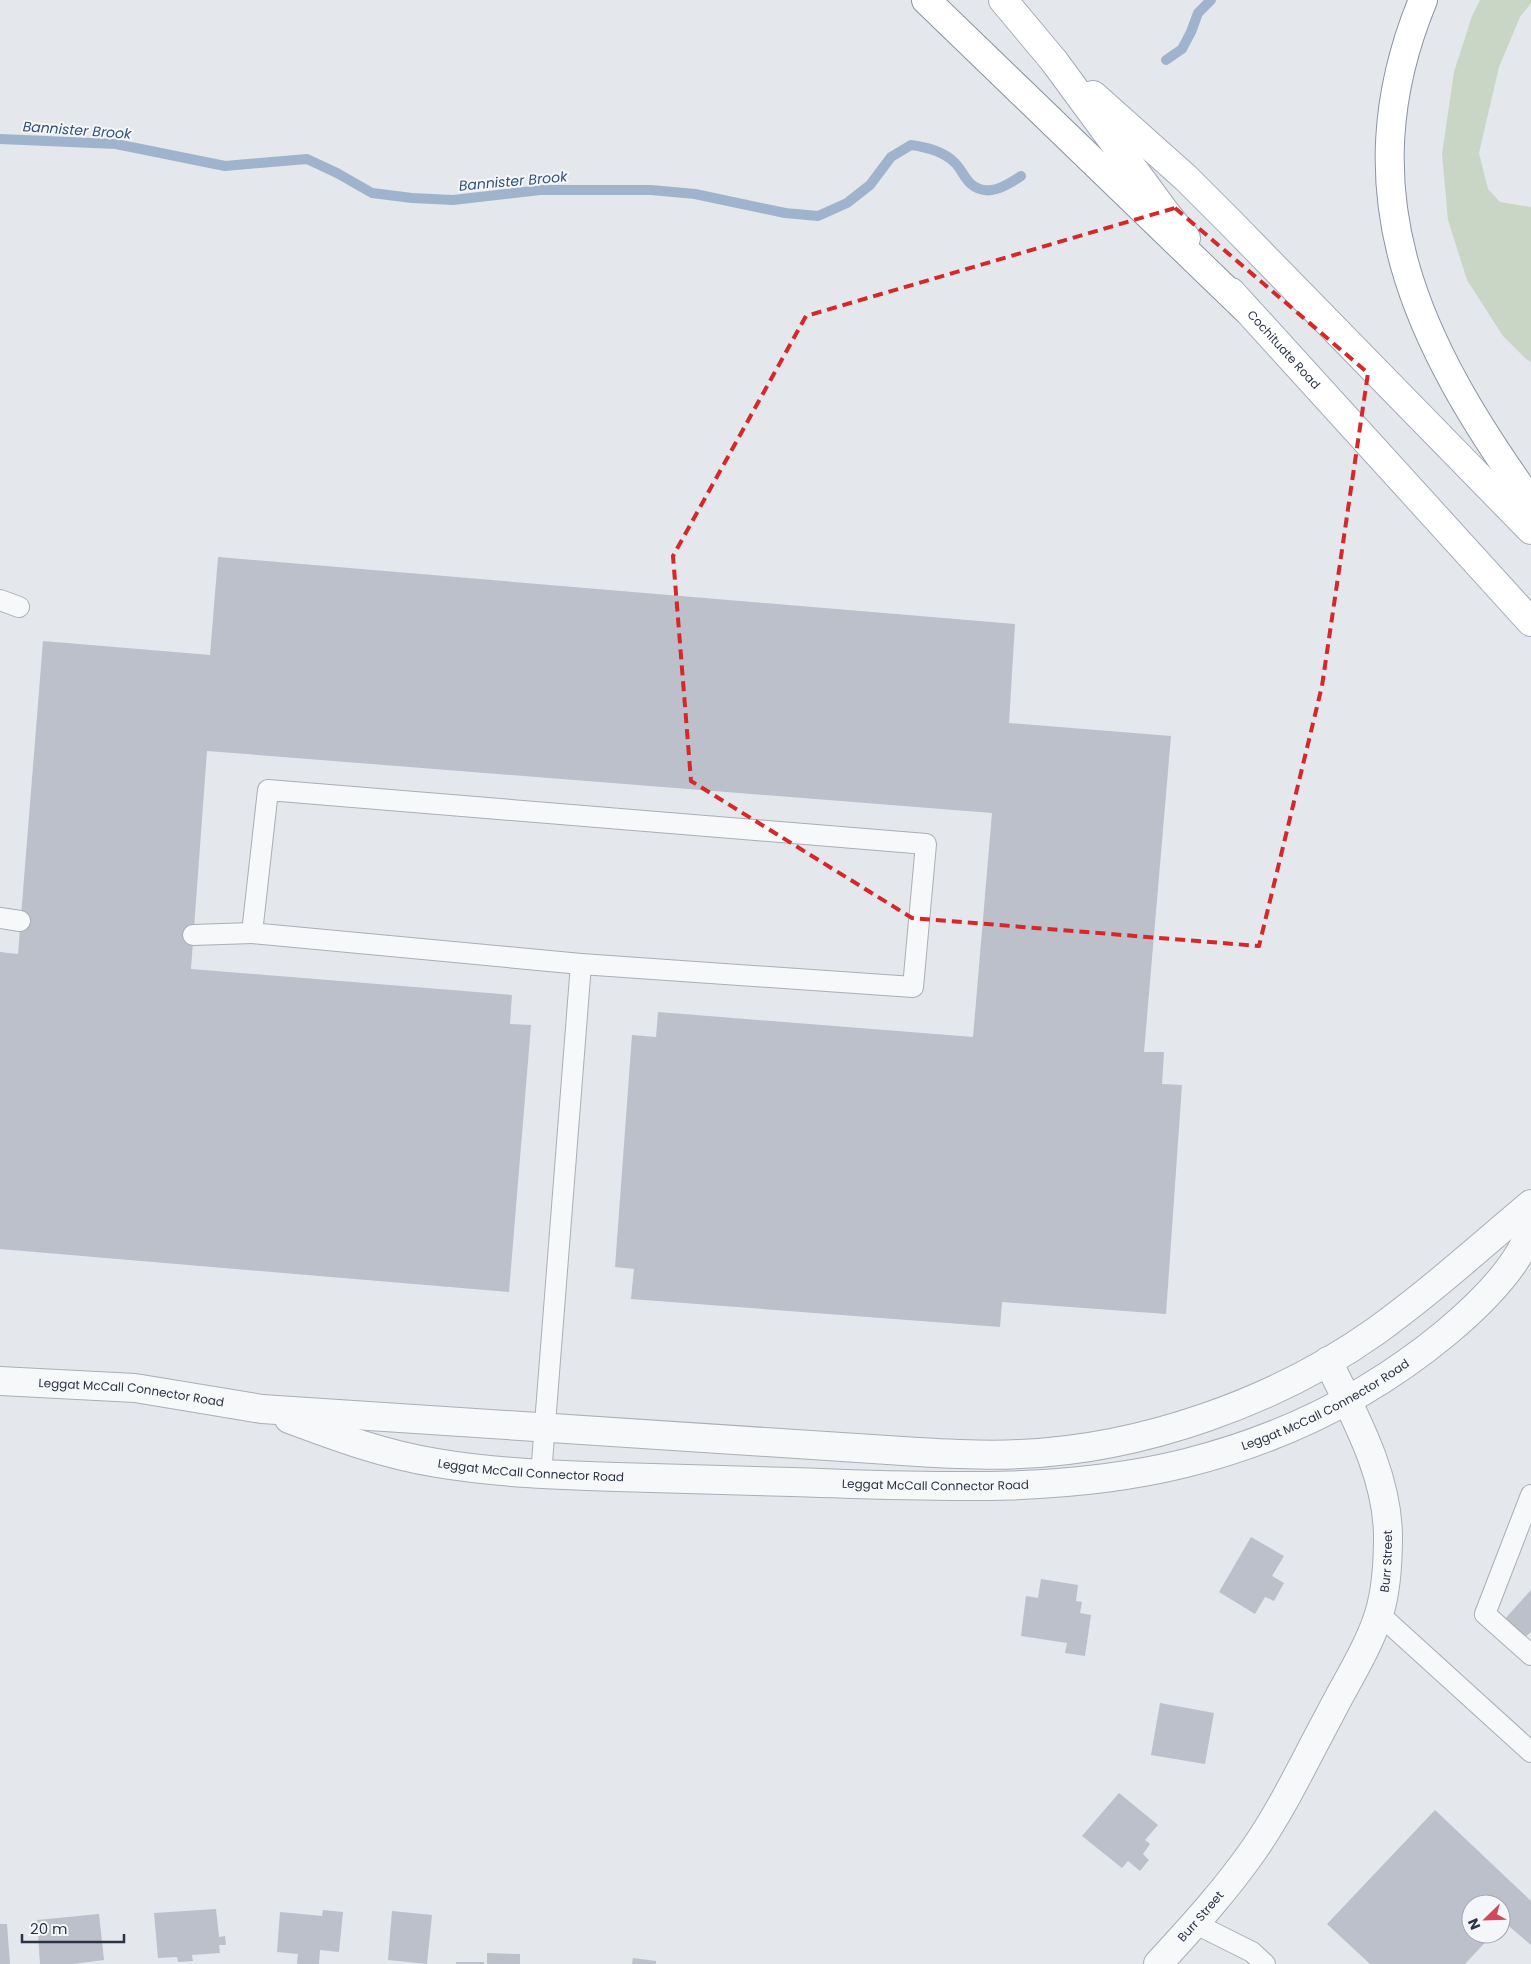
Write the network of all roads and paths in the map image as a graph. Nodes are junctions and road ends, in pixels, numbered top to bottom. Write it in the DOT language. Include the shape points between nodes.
graph roads {
  1 [pos="926,0"];
  2 [pos="1002,0"];
  3 [pos="1422,0"];
  4 [pos="1054,61"];
  5 [pos="1246,309"];
  6 [pos="1531,502"];
  7 [pos="1531,530"];
  8 [pos="0,600"];
  9 [pos="19,607"];
  10 [pos="1531,622"];
  11 [pos="0,918"];
  12 [pos="20,921"];
  13 [pos="252,933"];
  14 [pos="193,934"];
  15 [pos="581,964"];
  16 [pos="1531,1204"];
  17 [pos="1531,1229"];
  18 [pos="1328,1361"];
  19 [pos="0,1381"];
  20 [pos="1347,1401"];
  21 [pos="262,1409"];
  22 [pos="545,1428"];
  23 [pos="541,1475"];
  24 [pos="1531,1496"];
  25 [pos="1379,1614"];
  26 [pos="1531,1655"];
  27 [pos="1531,1752"];
  28 [pos="1196,1924"];
  29 [pos="1158,1964"];
  30 [pos="1266,1964"];
  1 -- 5 [label="main road"];
  2 -- 4 [label="main road, Cochituate Road"];
  3 -- 6 [label="main road" via="1400,69 1391,133 1390,176 1399,246 1420,314 1443,362"];
  4 -- 5 [label="main road, Cochituate Road" via="1165,212"];
  4 -- 7 [label="main road, Cochituate Road" via="1205,197"];
  5 -- 10 [label="main road, Cochituate Road"];
  8 -- 9 [label="lane"];
  11 -- 12 [label="lane"];
  13 -- 14 [label="lane"];
  13 -- 15 [label="lane"];
  13 -- 15 [label="lane" via="268,790 926,844 913,987"];
  15 -- 22 [label="lane"];
  16 -- 18 [label="street" via="1416,1301 1375,1332"];
  17 -- 20 [label="street, Leggat McCall Connector Road" via="1514,1261 1485,1297 1420,1354"];
  18 -- 20 [label="street, Burr Street"];
  18 -- 22 [label="street, Leggat McCall Connector Road" via="1279,1388 1193,1421 1147,1435 1070,1450 1020,1454 918,1452"];
  19 -- 21 [label="street, Leggat McCall Connector Road" via="135,1388"];
  20 -- 23 [label="street, Leggat McCall Connector Road" via="1267,1439 1226,1452 1138,1474 1092,1480 941,1486"];
  20 -- 25 [label="street, Burr Street" via="1374,1462 1384,1499 1388,1534 1387,1575"];
  21 -- 22 [label="street, Leggat McCall Connector Road"];
  21 -- 23 [label="street, Leggat McCall Connector Road" via="338,1437 436,1463"];
  22 -- 23 [label="lane"];
  24 -- 26 [label="lane" via="1485,1614"];
  25 -- 27 [label="lane"];
  25 -- 28 [label="street, Burr Street" via="1282,1806 1250,1855"];
  28 -- 29 [label="street, Burr Street"];
  28 -- 30 [label="lane" via="1252,1952"];
}
